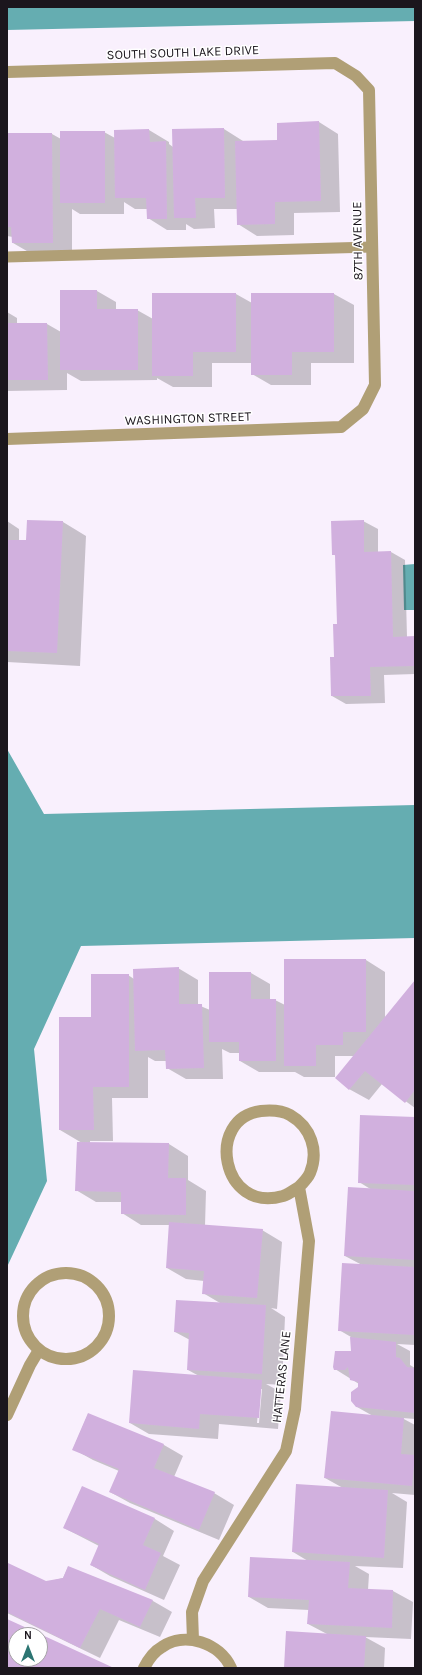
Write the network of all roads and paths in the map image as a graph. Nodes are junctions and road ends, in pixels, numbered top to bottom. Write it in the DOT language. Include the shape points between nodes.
graph roads {
  1 [pos="7,72"];
  2 [pos="356,76"];
  3 [pos="372,247"];
  4 [pos="7,257"];
  5 [pos="363,409"];
  6 [pos="7,439"];
  7 [pos="299,1187"];
  8 [pos="39,1350"];
  9 [pos="7,1415"];
  10 [pos="193,1640"];
  11 [pos="144,1668"];
  12 [pos="231,1668"];
  1 -- 2 [label="street, SOUTH SOUTH LAKE DRIVE" via="335,63"];
  2 -- 3 [label="street, 87TH AVENUE" via="369,90"];
  3 -- 4 [label="lane"];
  3 -- 5 [label="street, 87TH AVENUE" via="375,385"];
  5 -- 6 [label="street, WASHINGTON STREET" via="341,428"];
  7 -- 7 [label="street" via="310,1174 314,1157 312,1140 303,1125 290,1114 273,1110 256,1112 241,1120 230,1134 226,1151 228,1168 236,1183 250,1193 267,1198 284,1196"];
  7 -- 10 [label="street, HATTERAS LANE" via="308,1241 295,1409 286,1451 203,1581 192,1612"];
  8 -- 8 [label="street" via="53,1358 69,1360 85,1356 98,1346 106,1333 110,1317 107,1301 99,1287 86,1278 71,1273 55,1274 40,1281 29,1292 23,1308 23,1323 28,1338"];
  8 -- 9 [label="street"];
  10 -- 11 [label="street" via="177,1640 162,1646 150,1657"];
  10 -- 12 [label="street" via="208,1644 221,1654"];
}
